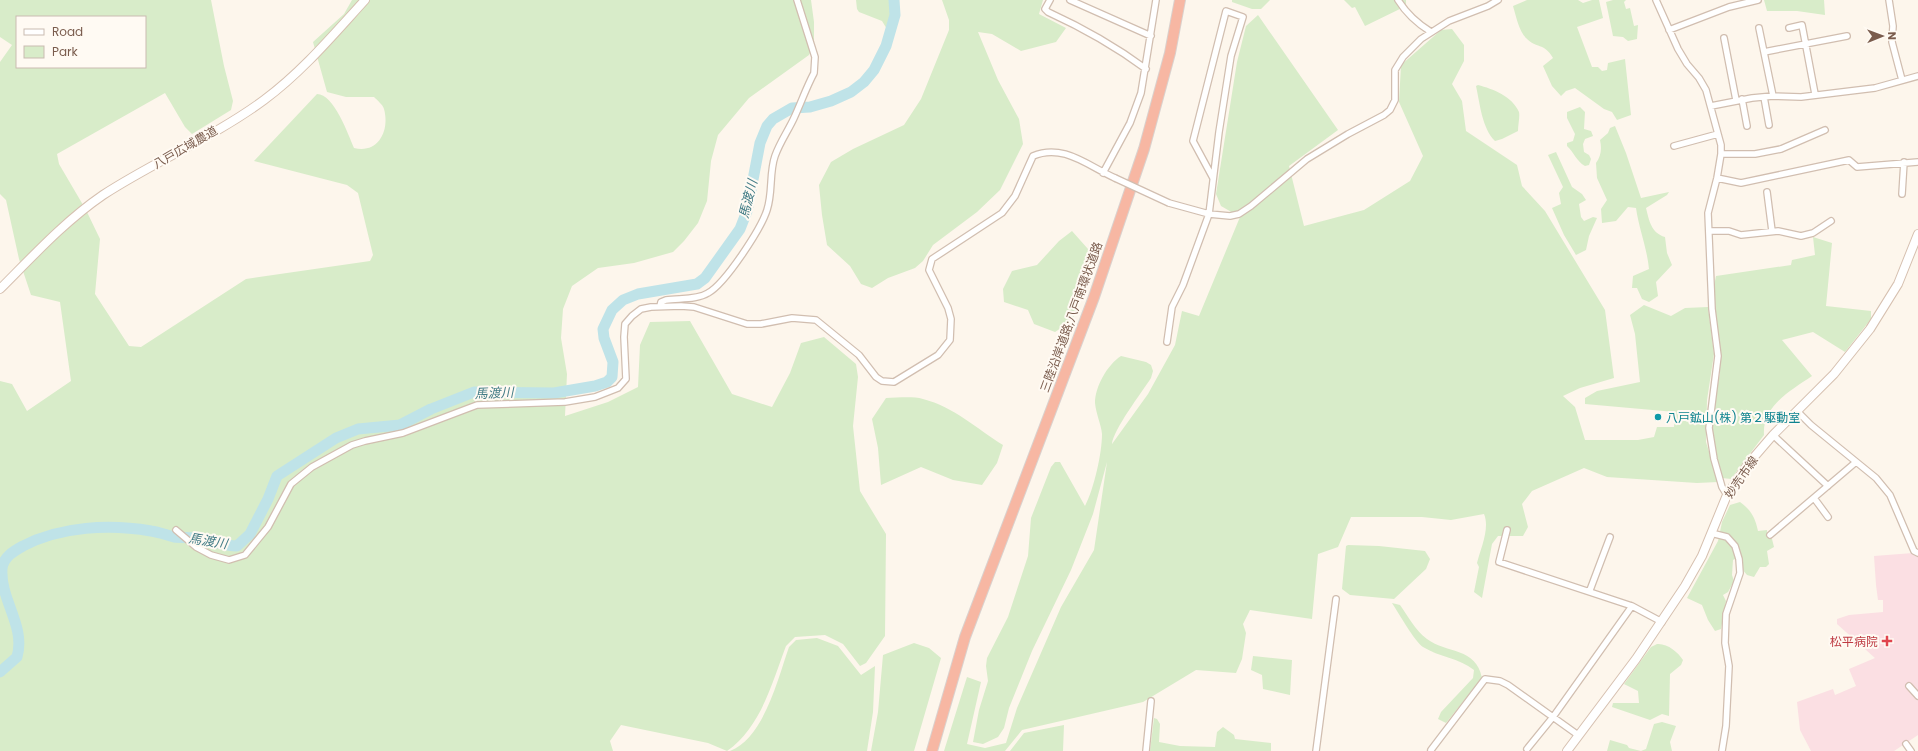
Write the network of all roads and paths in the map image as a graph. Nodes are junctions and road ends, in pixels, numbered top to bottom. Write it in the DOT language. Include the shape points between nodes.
graph roads {
  1 [pos="365,0"];
  2 [pos="797,0"];
  3 [pos="1050,0"];
  4 [pos="1070,0"];
  5 [pos="1156,0"];
  6 [pos="1180,0"];
  7 [pos="1398,0"];
  8 [pos="1498,0"];
  9 [pos="1656,0"];
  10 [pos="1758,0"];
  11 [pos="1889,0"];
  12 [pos="1759,28"];
  13 [pos="1788,28"];
  14 [pos="1669,30"];
  15 [pos="1431,32"];
  16 [pos="1151,36"];
  17 [pos="1847,36"];
  18 [pos="1724,38"];
  19 [pos="1806,44"];
  20 [pos="1764,52"];
  21 [pos="1146,69"];
  22 [pos="1918,76"];
  23 [pos="1902,80"];
  24 [pos="1815,94"];
  25 [pos="1773,96"];
  26 [pos="1764,97"];
  27 [pos="1739,100"];
  28 [pos="1711,106"];
  29 [pos="1769,124"];
  30 [pos="1747,126"];
  31 [pos="1826,130"];
  32 [pos="1718,134"];
  33 [pos="1674,146"];
  34 [pos="1721,154"];
  35 [pos="1904,162"];
  36 [pos="1918,162"];
  37 [pos="1103,172"];
  38 [pos="1213,178"];
  39 [pos="1717,178"];
  40 [pos="1766,192"];
  41 [pos="1902,194"];
  42 [pos="1209,214"];
  43 [pos="1830,221"];
  44 [pos="1772,231"];
  45 [pos="1709,232"];
  46 [pos="1918,234"];
  47 [pos="1914,254"];
  48 [pos="0,289"];
  49 [pos="660,306"];
  50 [pos="1168,342"];
  51 [pos="1797,411"];
  52 [pos="1773,435"];
  53 [pos="1856,462"];
  54 [pos="1828,486"];
  55 [pos="1727,494"];
  56 [pos="1814,498"];
  57 [pos="1828,517"];
  58 [pos="176,530"];
  59 [pos="1507,530"];
  60 [pos="1711,533"];
  61 [pos="1770,535"];
  62 [pos="1610,537"];
  63 [pos="1918,553"];
  64 [pos="1590,590"];
  65 [pos="1336,598"];
  66 [pos="1632,606"];
  67 [pos="1662,622"];
  68 [pos="965,637"];
  69 [pos="1918,685"];
  70 [pos="1918,696"];
  71 [pos="1152,701"];
  72 [pos="1553,717"];
  73 [pos="1578,735"];
  74 [pos="1906,744"];
  75 [pos="1527,749"];
  76 [pos="1431,750"];
  77 [pos="925,751"];
  78 [pos="932,751"];
  79 [pos="1146,751"];
  80 [pos="1316,751"];
  81 [pos="1566,751"];
  82 [pos="1722,751"];
  83 [pos="1911,751"];
  1 -- 48 [label="main road, 八戸広域農道" via="298,72 276,91 246,113 101,196 61,229"];
  2 -- 49 [label="street" via="814,57 814,73 775,156 770,199 763,219 740,256 713,290 703,295 666,300 661,302"];
  3 -- 21 [label="street" via="1045,10 1108,42"];
  4 -- 16 [label="street"];
  5 -- 16 [label="street"];
  6 -- 68 [label="highway, 三陸沿岸道路;八戸南環状道路" via="1158,104 1137,171 1094,297"];
  7 -- 15 [label="street" via="1422,27"];
  8 -- 15 [label="street" via="1449,21"];
  9 -- 14 [label="street"];
  10 -- 14 [label="street" via="1729,7"];
  11 -- 23 [label="street" via="1893,26 1892,42"];
  12 -- 20 [label="street"];
  13 -- 19 [label="street" via="1802,25"];
  14 -- 28 [label="street" via="1687,64 1706,90"];
  15 -- 42 [label="street" via="1398,64 1395,70 1395,100 1384,115 1307,159 1239,214"];
  16 -- 21 [label="street"];
  17 -- 19 [label="street"];
  18 -- 27 [label="street"];
  19 -- 20 [label="street"];
  19 -- 24 [label="street"];
  20 -- 25 [label="street"];
  21 -- 37 [label="street" via="1141,93 1130,123"];
  22 -- 23 [label="street"];
  23 -- 24 [label="street" via="1876,88"];
  24 -- 25 [label="street" via="1801,97"];
  25 -- 26 [label="street"];
  26 -- 27 [label="street"];
  26 -- 29 [label="street"];
  27 -- 28 [label="street"];
  27 -- 30 [label="street"];
  28 -- 32 [label="street"];
  31 -- 34 [label="street" via="1781,149 1755,154"];
  32 -- 33 [label="street"];
  32 -- 34 [label="street"];
  34 -- 39 [label="street"];
  35 -- 36 [label="street"];
  35 -- 39 [label="street" via="1857,167 1849,160 1741,183"];
  35 -- 41 [label="street"];
  37 -- 42 [label="street, bridge" via="1169,203"];
  37 -- 49 [label="street" via="1063,153 1050,151 1033,156 1015,196 1006,209 932,259 929,270 951,319 950,340 938,355 894,382 876,377 860,355 816,320 792,318 747,324 694,308"];
  38 -- 38 [label="street" via="1193,141 1226,11 1243,17 1231,56"];
  38 -- 42 [label="street"];
  39 -- 45 [label="street" via="1709,204"];
  40 -- 44 [label="street"];
  42 -- 50 [label="street" via="1183,285 1172,306"];
  43 -- 44 [label="street" via="1806,236"];
  44 -- 45 [label="street" via="1741,235 1729,231"];
  45 -- 55 [label="street" via="1712,309 1718,356 1709,414 1709,438 1718,476"];
  46 -- 47 [label="main road, 妙売市線"];
  47 -- 51 [label="main road, 妙売市線" via="1870,329 1834,374"];
  49 -- 58 [label="street" via="641,310 625,324 626,379 618,388 595,397 565,402 468,407 403,433 352,445 312,467 291,484 268,527 245,555 229,560 211,555 196,547"];
  51 -- 52 [label="main road, 妙売市線"];
  51 -- 53 [label="street"];
  52 -- 54 [label="street"];
  52 -- 55 [label="main road, 妙売市線"];
  53 -- 54 [label="street"];
  53 -- 63 [label="street" via="1876,478 1890,495 1914,550"];
  54 -- 56 [label="street"];
  55 -- 60 [label="main road, 妙売市線"];
  56 -- 57 [label="street"];
  56 -- 61 [label="street"];
  59 -- 64 [label="street" via="1499,562"];
  60 -- 67 [label="main road, 妙売市線" via="1702,556"];
  60 -- 82 [label="street" via="1727,536 1735,546 1740,573 1726,614 1725,644 1729,666"];
  62 -- 64 [label="street"];
  64 -- 66 [label="street"];
  65 -- 80 [label="street"];
  66 -- 67 [label="street"];
  66 -- 72 [label="street"];
  67 -- 73 [label="main road, 妙売市線"];
  68 -- 77 [label="highway, 三陸沿岸道路;八戸南環状道路" via="952,665"];
  68 -- 78 [label="highway, 三陸沿岸道路;八戸南環状道路"];
  69 -- 70 [label="street" via="1909,686"];
  71 -- 79 [label="street"];
  72 -- 73 [label="street"];
  72 -- 75 [label="street"];
  72 -- 76 [label="street" via="1508,685 1485,679"];
  73 -- 81 [label="main road, 妙売市線"];
  74 -- 83 [label="street"];
}
